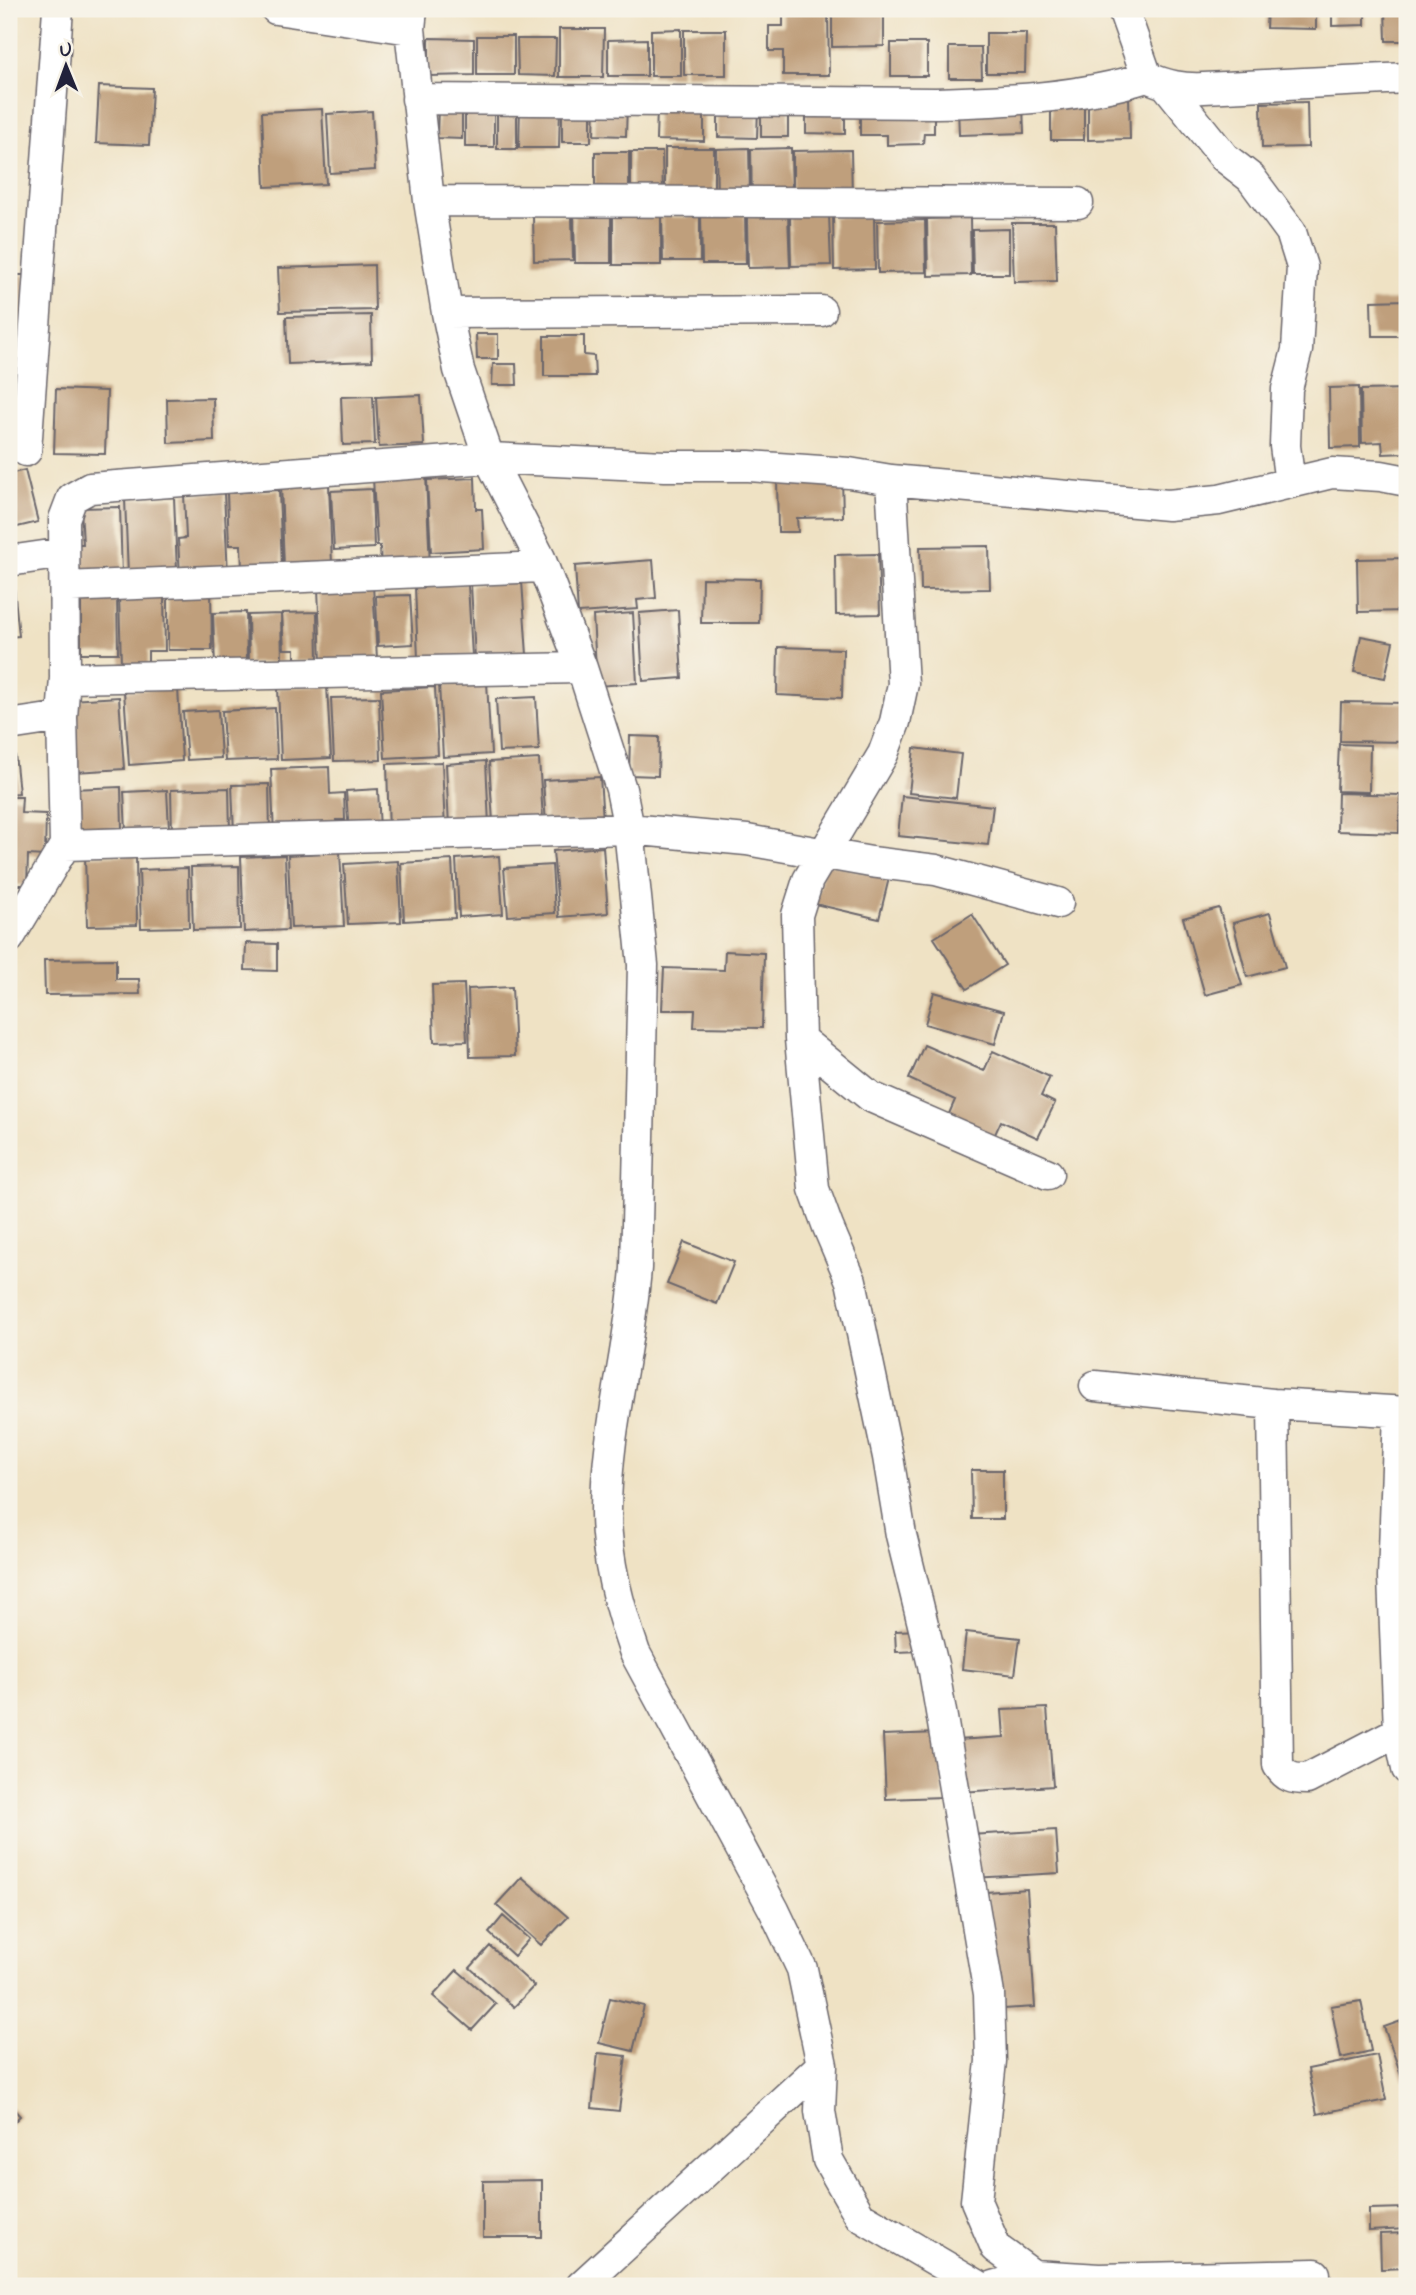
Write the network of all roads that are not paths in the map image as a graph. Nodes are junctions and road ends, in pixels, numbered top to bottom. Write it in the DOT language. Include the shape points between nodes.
graph roads {
  1 [pos="58,9"];
  2 [pos="276,9"];
  3 [pos="1123,9"];
  4 [pos="411,19"];
  5 [pos="1407,78"];
  6 [pos="1157,81"];
  7 [pos="417,99"];
  8 [pos="429,201"];
  9 [pos="1078,203"];
  10 [pos="821,312"];
  11 [pos="447,313"];
  12 [pos="26,451"];
  13 [pos="489,458"];
  14 [pos="891,480"];
  15 [pos="1407,481"];
  16 [pos="1290,483"];
  17 [pos="64,553"];
  18 [pos="9,561"];
  19 [pos="543,567"];
  20 [pos="65,587"];
  21 [pos="582,668"];
  22 [pos="65,678"];
  23 [pos="62,717"];
  24 [pos="9,724"];
  25 [pos="629,829"];
  26 [pos="65,845"];
  27 [pos="824,853"];
  28 [pos="1058,902"];
  29 [pos="9,938"];
  30 [pos="800,1039"];
  31 [pos="1048,1174"];
  32 [pos="1095,1386"];
  33 [pos="1273,1404"];
  34 [pos="1403,1412"];
  35 [pos="1403,1729"];
  36 [pos="1407,1769"];
  37 [pos="822,2065"];
  38 [pos="1315,2274"];
  39 [pos="1033,2275"];
  40 [pos="581,2286"];
  41 [pos="979,2286"];
  42 [pos="993,2286"];
  1 -- 12 [label="street"];
  2 -- 4 [label="street"];
  3 -- 6 [label="street"];
  4 -- 7 [label="street"];
  5 -- 6 [label="street" via="1183,89"];
  6 -- 7 [label="street" via="983,102"];
  6 -- 16 [label="street" via="1224,156 1251,178 1291,232 1302,267 1297,350 1287,389 1284,446"];
  7 -- 8 [label="street"];
  8 -- 9 [label="street"];
  8 -- 11 [label="street"];
  10 -- 11 [label="street"];
  11 -- 13 [label="street" via="459,370"];
  13 -- 14 [label="street" via="749,466"];
  13 -- 17 [label="street" via="90,488 72,498 67,508"];
  13 -- 19 [label="street"];
  14 -- 16 [label="street" via="1168,505 1219,500"];
  14 -- 27 [label="street" via="903,684 883,754"];
  15 -- 16 [label="street" via="1332,473"];
  17 -- 18 [label="street"];
  17 -- 20 [label="street"];
  19 -- 20 [label="street"];
  19 -- 21 [label="street"];
  20 -- 22 [label="street"];
  21 -- 22 [label="street"];
  21 -- 25 [label="street" via="621,789"];
  22 -- 23 [label="street"];
  23 -- 24 [label="street"];
  23 -- 26 [label="street"];
  25 -- 26 [label="street"];
  25 -- 27 [label="street"];
  25 -- 37 [label="street" via="643,965 637,1241 634,1303 609,1467 606,1513 610,1557 619,1607 635,1653 802,1969"];
  26 -- 29 [label="street"];
  27 -- 28 [label="street" via="936,870"];
  27 -- 30 [label="street" via="808,880 797,915"];
  30 -- 31 [label="street" via="871,1097"];
  30 -- 39 [label="street" via="814,1189 851,1281 901,1535 933,1665 989,1994 991,2061 976,2201 996,2248"];
  32 -- 33 [label="street"];
  33 -- 34 [label="street"];
  33 -- 35 [label="street" via="1278,1765 1293,1779 1307,1779"];
  34 -- 35 [label="street" via="1393,1577"];
  35 -- 36 [label="street"];
  37 -- 40 [label="street"];
  37 -- 41 [label="street" via="820,2111 828,2160 860,2216"];
  38 -- 39 [label="street" via="1100,2279"];
  39 -- 42 [label="street"];
}
